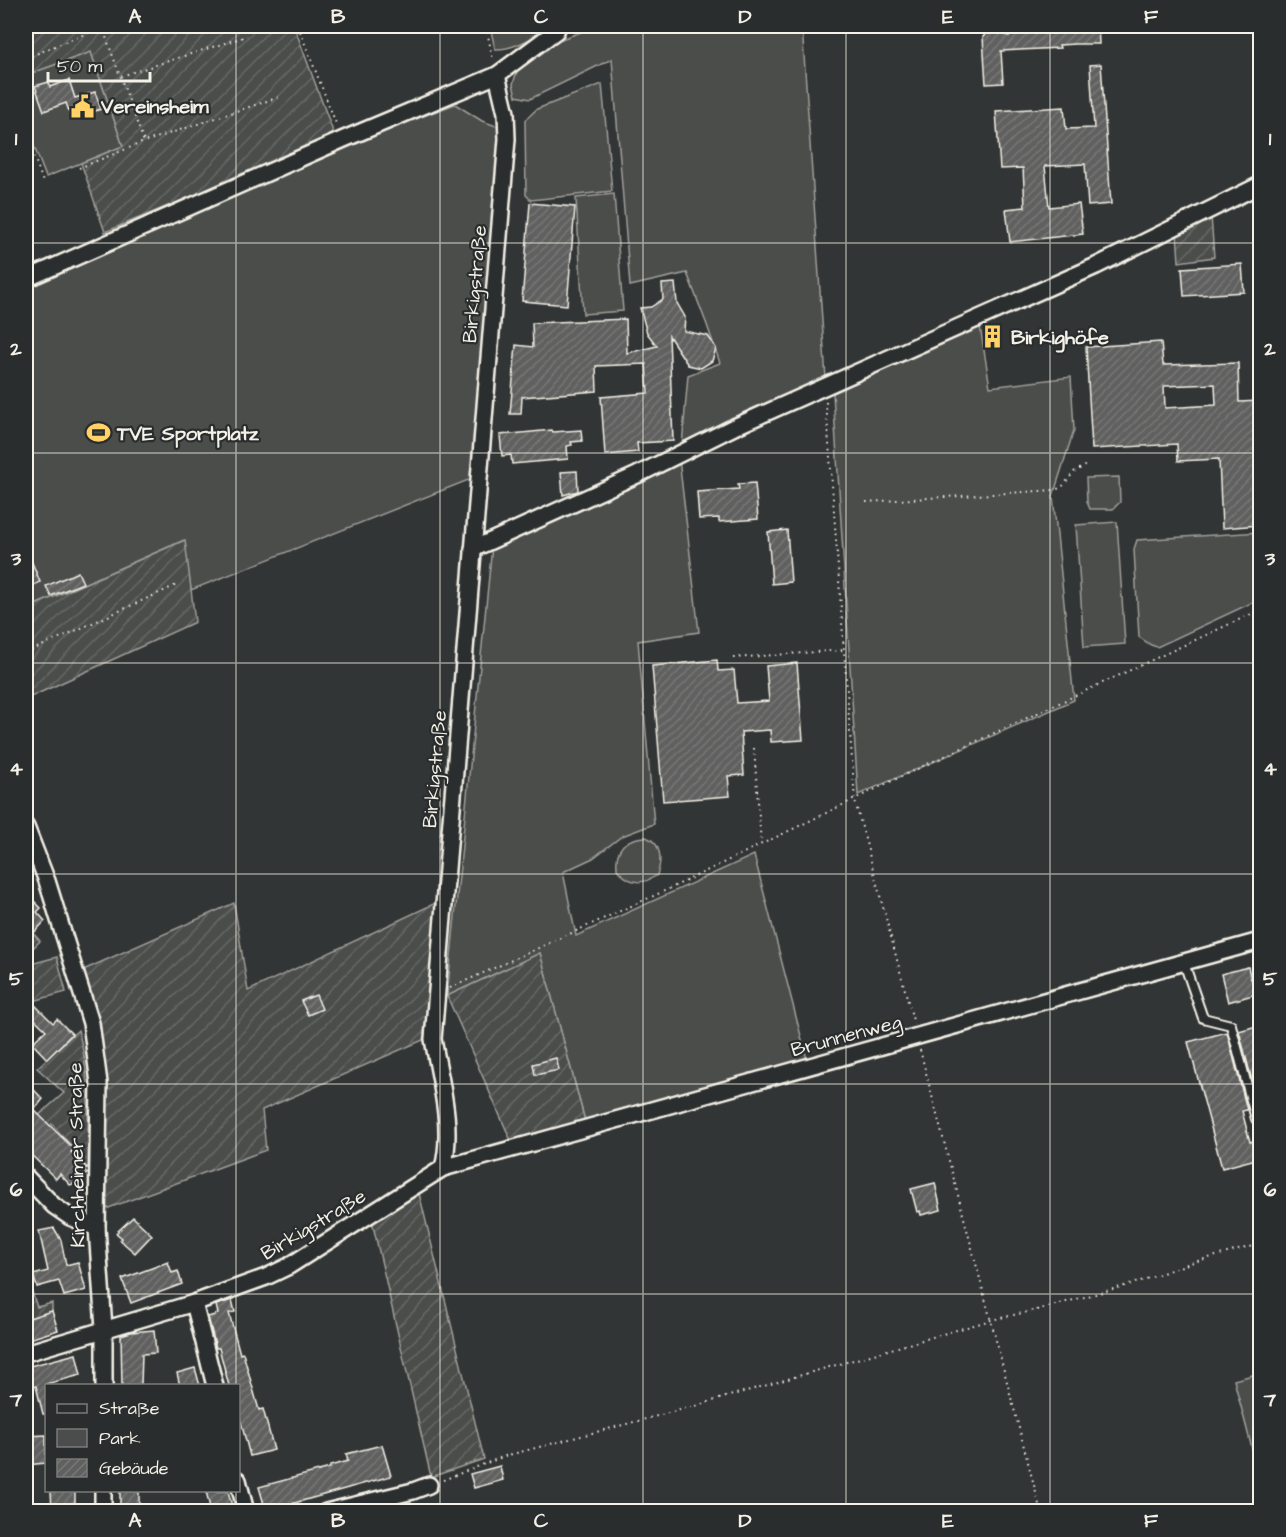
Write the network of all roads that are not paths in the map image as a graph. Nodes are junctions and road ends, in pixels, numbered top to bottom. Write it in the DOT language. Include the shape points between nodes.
graph roads {
  1 [pos="558,26"];
  2 [pos="496,75"];
  3 [pos="1260,185"];
  4 [pos="26,279"];
  5 [pos="473,549"];
  6 [pos="26,827"];
  7 [pos="1260,941"];
  8 [pos="1184,963"];
  9 [pos="1256,1119"];
  10 [pos="443,1168"];
  11 [pos="26,1177"];
  12 [pos="98,1228"];
  13 [pos="194,1303"];
  14 [pos="104,1329"];
  15 [pos="26,1353"];
  16 [pos="104,1384"];
  17 [pos="214,1384"];
  18 [pos="429,1485"];
  19 [pos="240,1488"];
  20 [pos="103,1492"];
  21 [pos="385,1505"];
  22 [pos="103,1512"];
  23 [pos="246,1512"];
  24 [pos="326,1512"];
  1 -- 2 [label="street"];
  2 -- 4 [label="street"];
  2 -- 5 [label="street, Birkigstraße" via="506,113 507,139"];
  3 -- 5 [label="street" via="1096,266 734,427"];
  5 -- 10 [label="street, Birkigstraße" via="433,1039 445,1110 447,1151"];
  6 -- 12 [label="street, Kirchheimer Straße" via="91,1023 99,1083"];
  7 -- 8 [label="street, Brunnenweg"];
  8 -- 9 [label="lane" via="1203,1018 1231,1025"];
  8 -- 10 [label="street, Brunnenweg"];
  10 -- 13 [label="street, Birkigstraße" via="289,1266"];
  11 -- 12 [label="street" via="54,1206"];
  12 -- 14 [label="street, Kirchheimer Straße"];
  13 -- 14 [label="street, Birkigstraße"];
  13 -- 17 [label="street"];
  14 -- 15 [label="street, Birkigstraße"];
  14 -- 16 [label="street, Kirchheimer Straße"];
  18 -- 21 [label="street"];
  19 -- 23 [label="street"];
  20 -- 22 [label="street"];
  21 -- 24 [label="street"];
}
